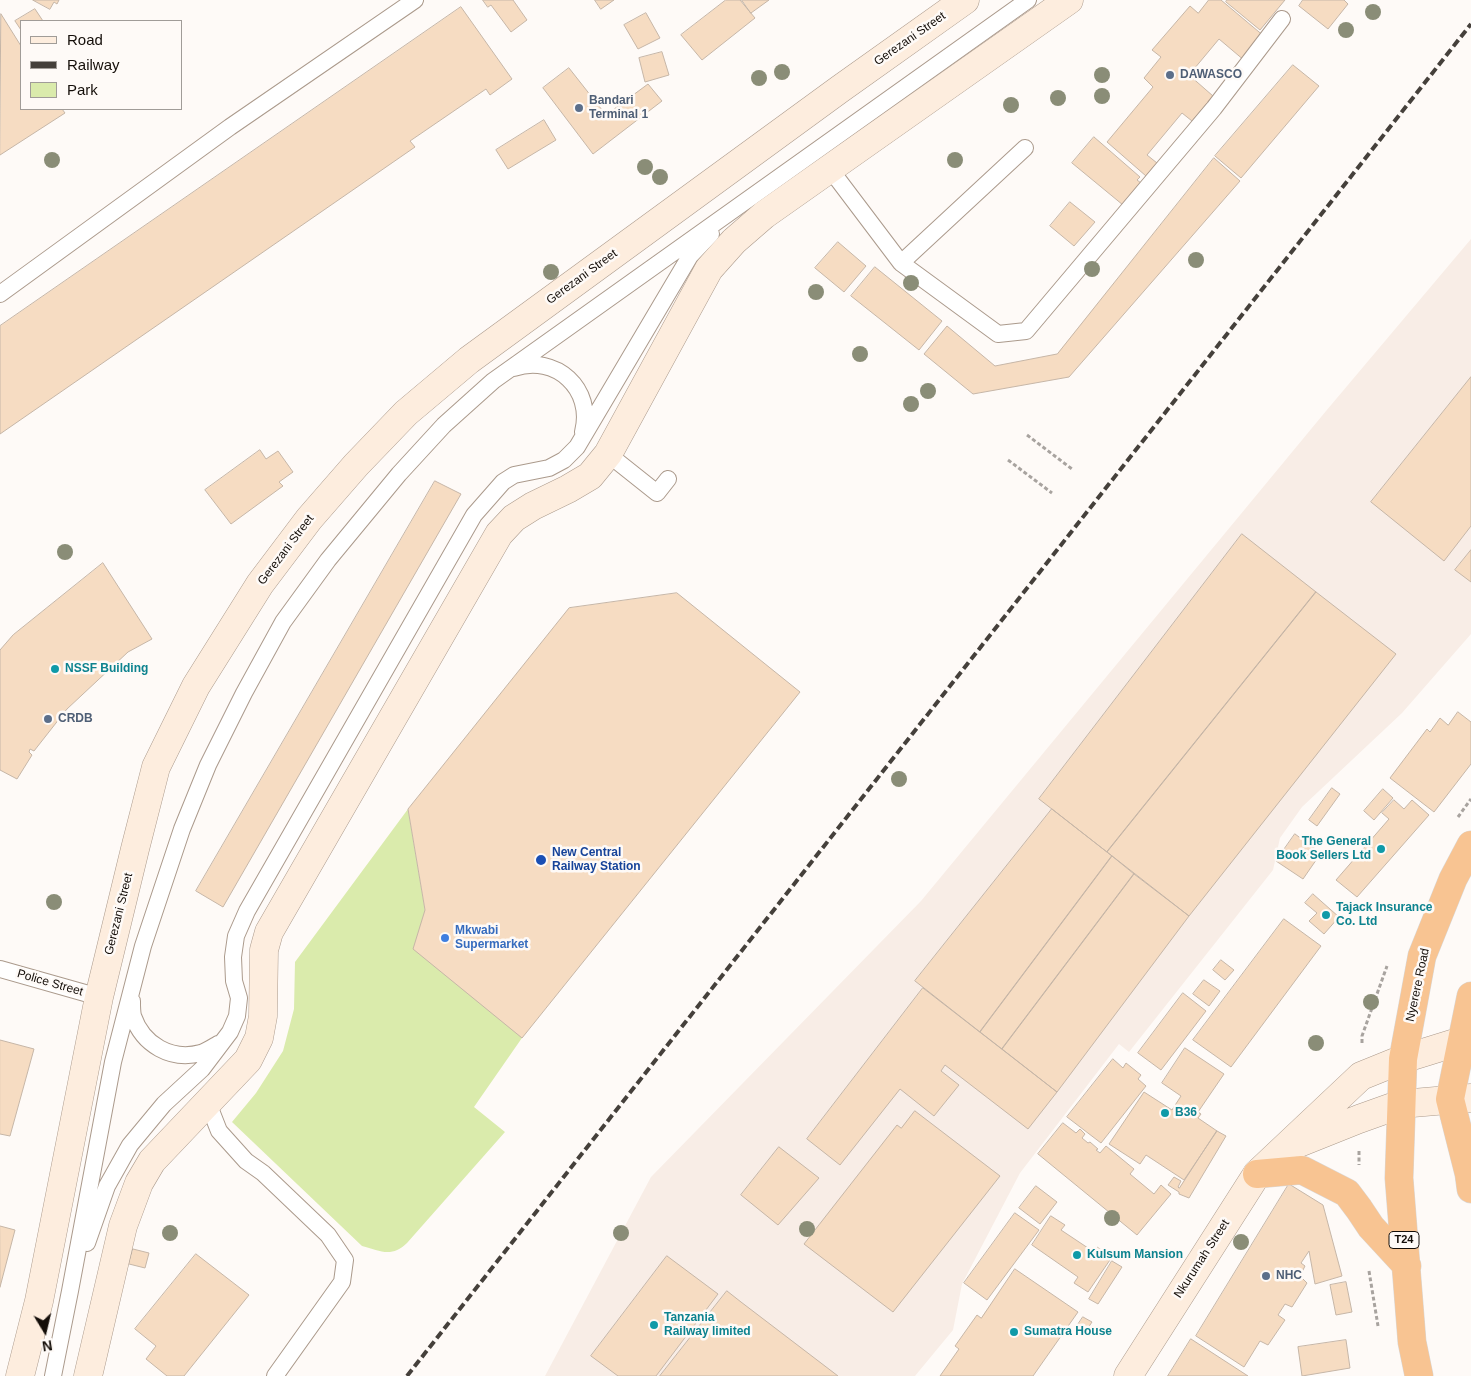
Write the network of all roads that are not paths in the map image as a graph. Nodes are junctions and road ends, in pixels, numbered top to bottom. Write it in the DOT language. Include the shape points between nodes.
graph roads {
  1 [pos="415,0"];
  2 [pos="965,0"];
  3 [pos="1028,0"];
  4 [pos="1068,0"];
  5 [pos="1282,19"];
  6 [pos="1025,148"];
  7 [pos="830,169"];
  8 [pos="732,210"];
  9 [pos="901,262"];
  10 [pos="0,294"];
  11 [pos="507,370"];
  12 [pos="577,447"];
  13 [pos="608,454"];
  14 [pos="668,479"];
  15 [pos="1471,846"];
  16 [pos="0,969"];
  17 [pos="134,981"];
  18 [pos="1471,996"];
  19 [pos="99,997"];
  20 [pos="230,1032"];
  21 [pos="1466,1041"];
  22 [pos="1403,1059"];
  23 [pos="1460,1098"];
  24 [pos="208,1103"];
  25 [pos="1401,1104"];
  26 [pos="1284,1150"];
  27 [pos="1256,1174"];
  28 [pos="1471,1189"];
  29 [pos="1407,1266"];
  30 [pos="70,1291"];
  31 [pos="20,1376"];
  32 [pos="52,1376"];
  33 [pos="88,1376"];
  34 [pos="275,1376"];
  35 [pos="1128,1376"];
  36 [pos="1419,1376"];
  1 -- 10 [label="lane" via="230,127"];
  2 -- 19 [label="main road, Gerezani Street" via="469,360 406,413 309,519 260,584 196,686 156,767"];
  3 -- 8 [label="lane"];
  4 -- 7 [label="main road"];
  5 -- 9 [label="lane" via="1214,108 1026,331 998,334"];
  6 -- 9 [label="lane"];
  7 -- 9 [label="lane"];
  7 -- 13 [label="main road" via="764,216 740,236 710,269"];
  8 -- 11 [label="lane"];
  8 -- 12 [label="lane" via="690,256"];
  11 -- 12 [label="lane" via="541,364 558,370 572,381 586,414 584,431"];
  11 -- 17 [label="lane" via="444,425 399,474 328,560 283,622 208,765 182,829"];
  12 -- 20 [label="lane" via="564,460 549,468 514,475 503,482 474,515 247,910 236,936 233,957 239,998 237,1016"];
  13 -- 14 [label="lane" via="657,493"];
  13 -- 24 [label="main road" via="590,476 514,518 499,534 270,932 264,950 263,1016 259,1038 248,1060"];
  15 -- 22 [label="highway, Nyerere Road / T24" via="1453,879 1422,956"];
  16 -- 19 [label="lane, Police Street"];
  17 -- 20 [label="lane" via="132,1015 151,1044 167,1053 184,1056 202,1053 218,1045"];
  17 -- 30 [label="lane" via="113,1062"];
  18 -- 21 [label="highway"];
  19 -- 31 [label="main road, Gerezani Street" via="39,1301"];
  20 -- 30 [label="lane" via="202,1069 164,1104 130,1145 107,1186"];
  21 -- 22 [label="main road, Nkurumah Street"];
  21 -- 23 [label="highway"];
  22 -- 25 [label="highway, Nyerere Road / T24"];
  22 -- 26 [label="main road, Nkurumah Street" via="1361,1076"];
  23 -- 25 [label="main road, Nkurumah Street"];
  23 -- 28 [label="highway"];
  24 -- 33 [label="main road" via="152,1161 139,1183 123,1226"];
  24 -- 34 [label="lane" via="219,1131 246,1161 328,1235 345,1260 342,1282"];
  25 -- 26 [label="main road, Nkurumah Street"];
  25 -- 29 [label="highway, T24" via="1399,1178"];
  26 -- 27 [label="main road, Nkurumah Street"];
  27 -- 29 [label="highway" via="1302,1170 1347,1194 1371,1227"];
  27 -- 35 [label="main road, Nkurumah Street"];
  29 -- 36 [label="highway, T24" via="1412,1342"];
  30 -- 32 [label="lane"];
}
